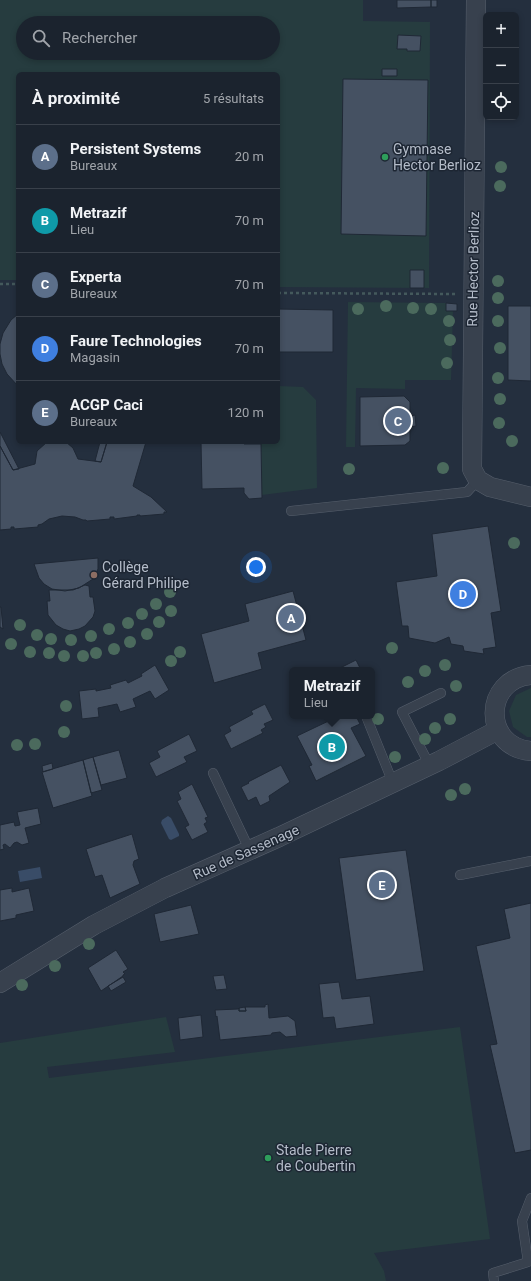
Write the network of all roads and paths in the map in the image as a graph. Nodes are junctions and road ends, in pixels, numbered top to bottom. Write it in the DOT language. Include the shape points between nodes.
graph roads {
  1 [pos="476,0"];
  2 [pos="0,284"];
  3 [pos="16,284"];
  4 [pos="280,293"];
  5 [pos="473,294"];
  6 [pos="478,480"];
  7 [pos="531,497"];
  8 [pos="291,511"];
  9 [pos="531,674"];
  10 [pos="441,693"];
  11 [pos="367,719"];
  12 [pos="498,730"];
  13 [pos="531,751"];
  14 [pos="430,766"];
  15 [pos="212,773"];
  16 [pos="393,783"];
  17 [pos="250,851"];
  18 [pos="531,860"];
  19 [pos="460,875"];
  20 [pos="0,983"];
  21 [pos="531,1198"];
  22 [pos="494,1281"];
  1 -- 5 [label="street, Rue Hector Berlioz"];
  2 -- 3 [label="path"];
  4 -- 5 [label="path"];
  5 -- 6 [label="street, Rue Hector Berlioz" via="472,469"];
  6 -- 7 [label="street" via="490,487"];
  6 -- 8 [label="lane" via="467,492"];
  9 -- 12 [label="street" via="519,677 502,690 494,709 494,720"];
  10 -- 14 [label="lane" via="402,712"];
  11 -- 16 [label="lane"];
  12 -- 13 [label="street" via="513,746"];
  12 -- 14 [label="street, Rue de Sassenage"];
  14 -- 16 [label="street, Rue de Sassenage"];
  15 -- 17 [label="lane"];
  16 -- 17 [label="street, Rue de Sassenage"];
  17 -- 20 [label="street, Rue de Sassenage" via="165,888 94,925"];
  18 -- 19 [label="lane"];
  21 -- 22 [label="lane" via="522,1220 528,1262 493,1273"];
}
